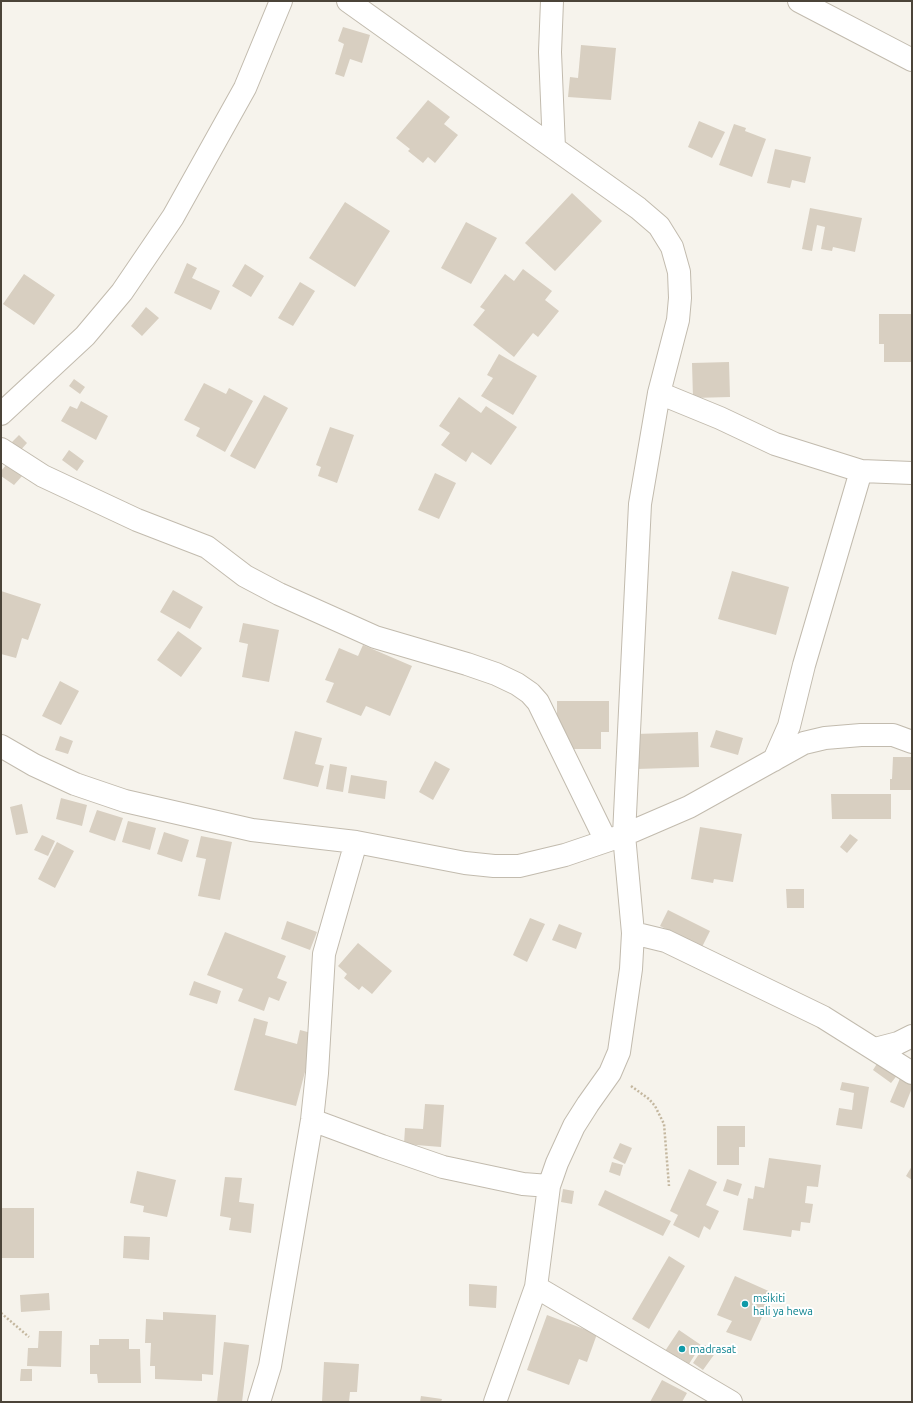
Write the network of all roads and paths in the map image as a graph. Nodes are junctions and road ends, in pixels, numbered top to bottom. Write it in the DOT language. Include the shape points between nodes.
graph roads {
  1 [pos="281,1"];
  2 [pos="348,1"];
  3 [pos="552,1"];
  4 [pos="799,1"];
  5 [pos="912,60"];
  6 [pos="554,148"];
  7 [pos="659,393"];
  8 [pos="1,414"];
  9 [pos="1,449"];
  10 [pos="861,470"];
  11 [pos="912,474"];
  12 [pos="912,742"];
  13 [pos="1,746"];
  14 [pos="774,760"];
  15 [pos="615,838"];
  16 [pos="356,842"];
  17 [pos="633,933"];
  18 [pos="912,1036"];
  19 [pos="875,1049"];
  20 [pos="610,1073"];
  21 [pos="912,1073"];
  22 [pos="312,1120"];
  23 [pos="549,1186"];
  24 [pos="669,1186"];
  25 [pos="536,1287"];
  26 [pos="1,1313"];
  27 [pos="29,1337"];
  28 [pos="259,1402"];
  29 [pos="495,1402"];
  30 [pos="731,1402"];
  1 -- 8 [label="street" via="245,88 169,223 122,292 85,336"];
  2 -- 6 [label="street"];
  3 -- 6 [label="street" via="550,52"];
  4 -- 5 [label="street"];
  6 -- 7 [label="street" via="638,208 659,226 672,247 679,272 680,298 678,320"];
  7 -- 10 [label="street" via="775,444"];
  7 -- 15 [label="street" via="640,504"];
  9 -- 15 [label="street" via="43,476 137,520 207,547 245,576 278,594 375,636 467,664 517,684 538,702"];
  10 -- 11 [label="street"];
  10 -- 14 [label="street" via="804,665 790,726"];
  12 -- 14 [label="street" via="893,735 826,738 804,743"];
  13 -- 16 [label="street" via="75,784 125,801 252,830"];
  14 -- 15 [label="street" via="689,807"];
  15 -- 16 [label="street" via="565,855 519,866 465,863"];
  15 -- 17 [label="street"];
  16 -- 22 [label="street" via="324,954"];
  17 -- 19 [label="street" via="673,944 823,1017"];
  17 -- 20 [label="street" via="631,969 619,1052"];
  18 -- 19 [label="street"];
  19 -- 21 [label="street"];
  20 -- 23 [label="street" via="574,1126"];
  20 -- 24 [label="path" via="649,1099 659,1112 664,1124"];
  22 -- 23 [label="street" via="443,1167 523,1184"];
  22 -- 28 [label="street" via="270,1366"];
  23 -- 25 [label="street"];
  25 -- 29 [label="street"];
  25 -- 30 [label="street"];
  26 -- 27 [label="path"];
}
